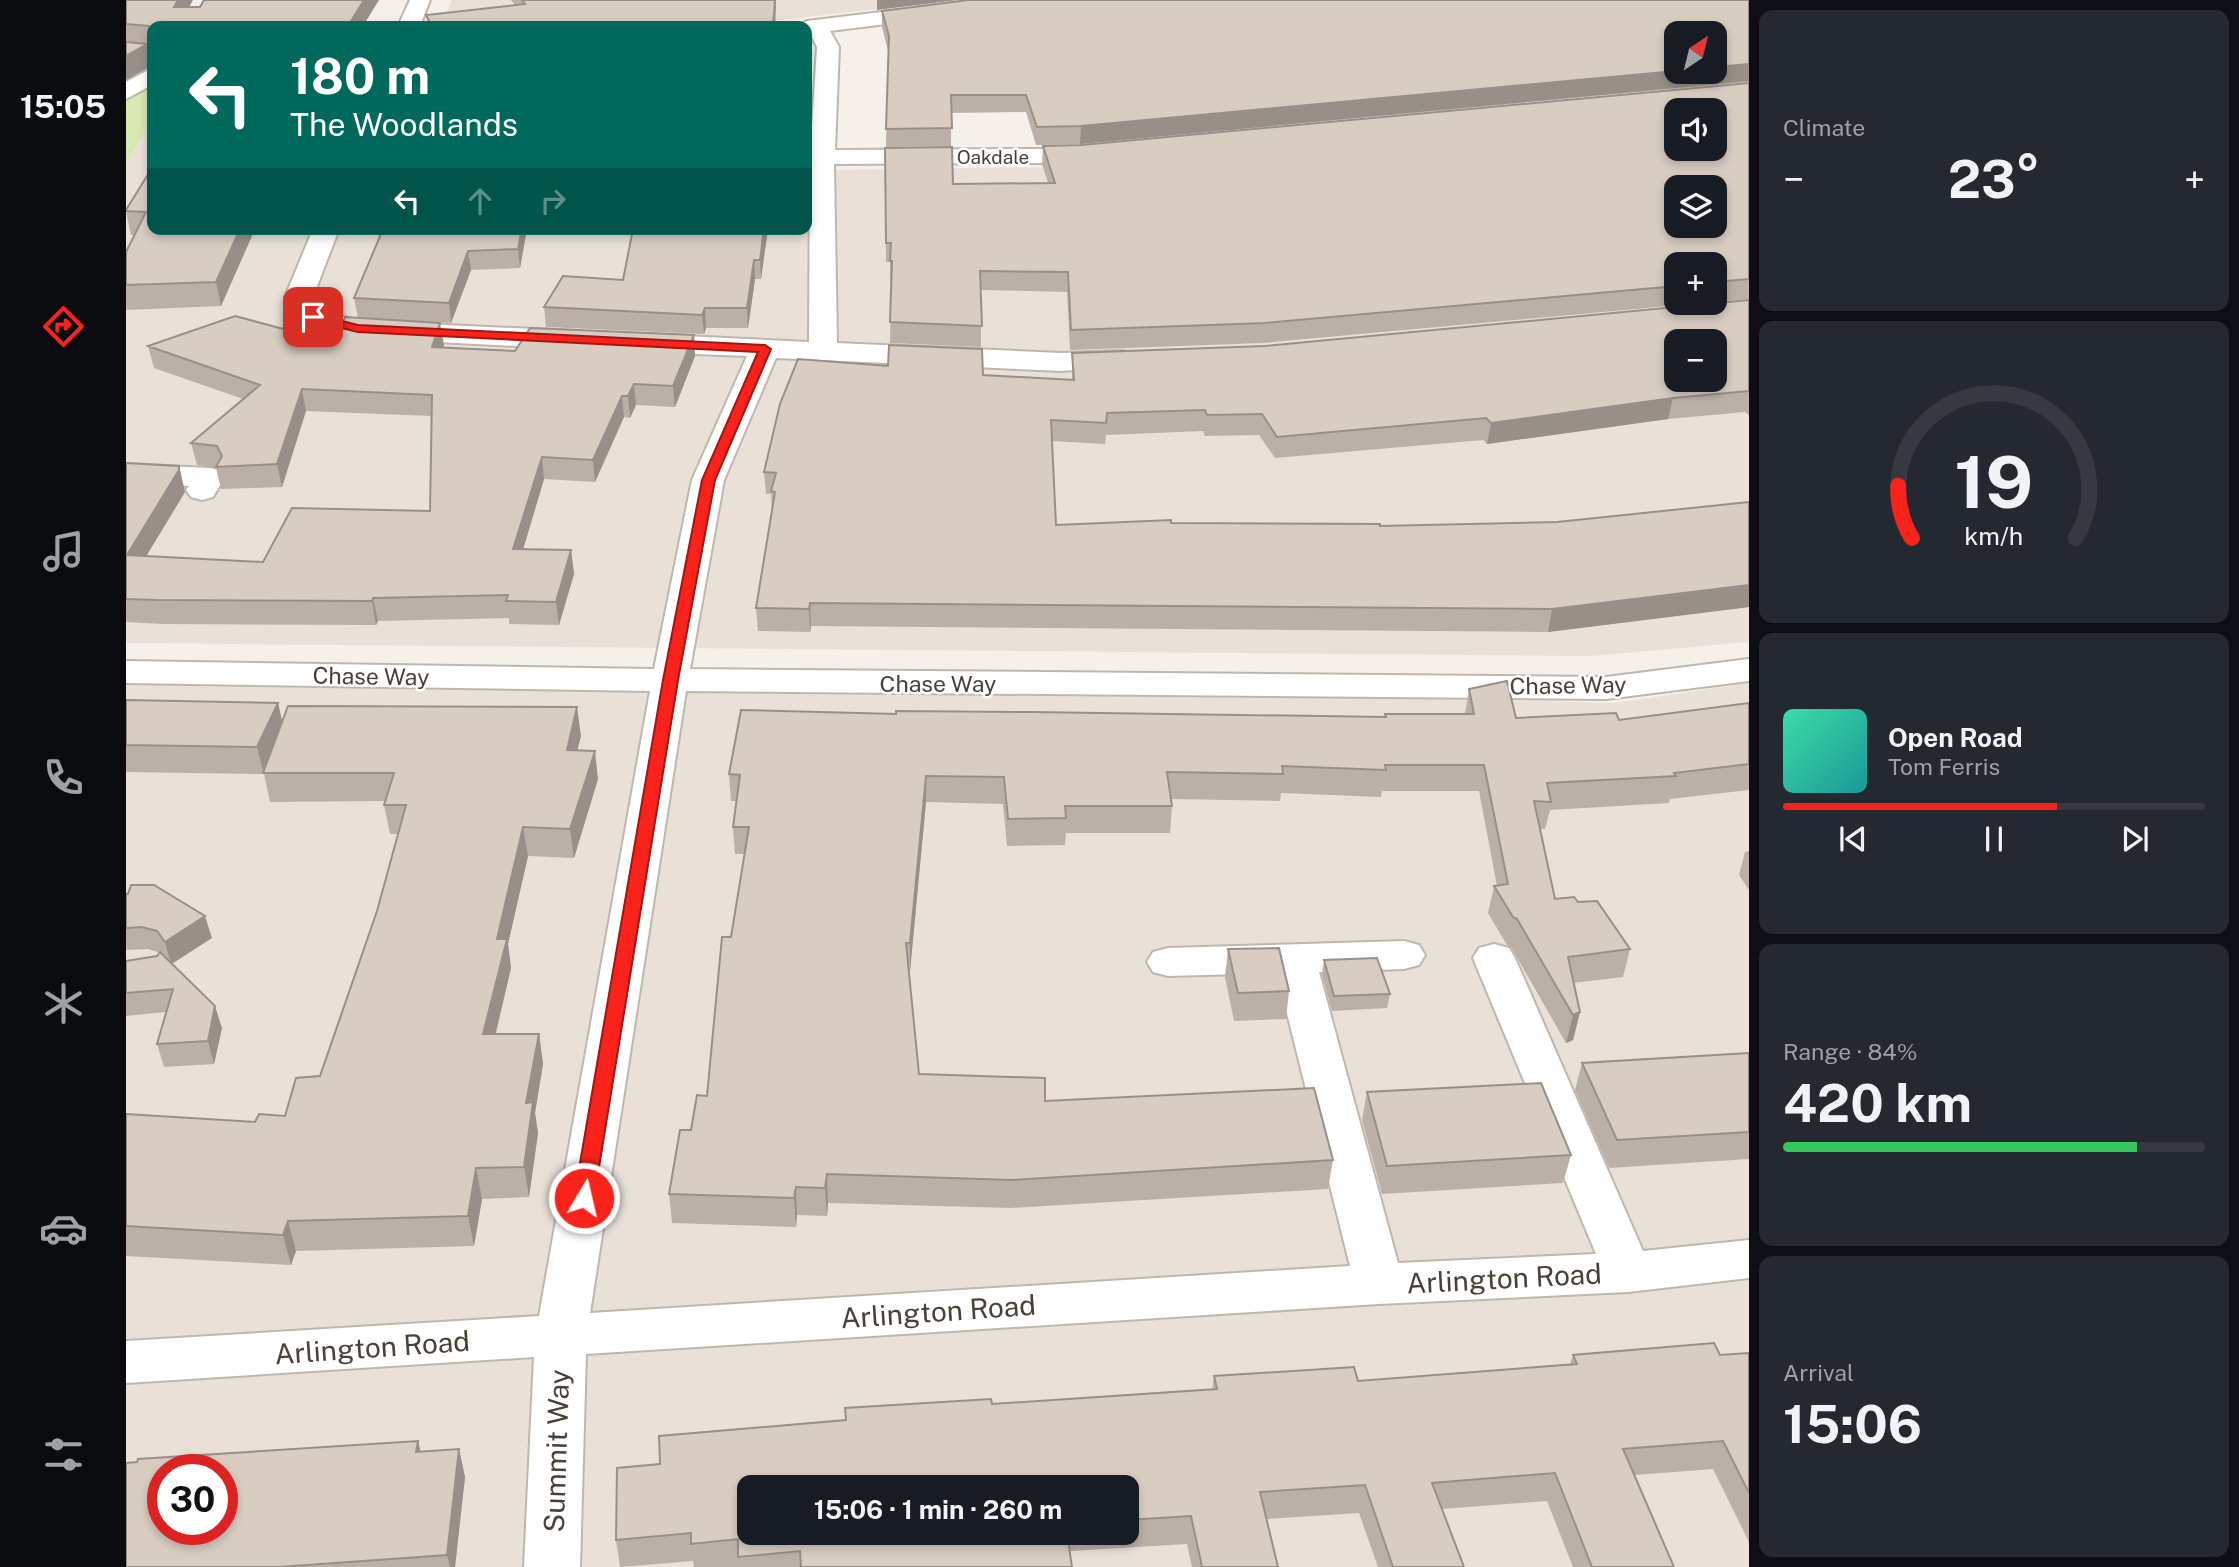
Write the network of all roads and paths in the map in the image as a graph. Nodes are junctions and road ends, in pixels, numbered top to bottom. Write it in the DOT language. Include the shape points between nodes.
graph roads {
  1 [pos="420,0"];
  2 [pos="1033,0"];
  3 [pos="411,21"];
  4 [pos="812,26"];
  5 [pos="147,78"];
  6 [pos="126,92"];
  7 [pos="1122,150"];
  8 [pos="822,157"];
  9 [pos="324,235"];
  10 [pos="765,349"];
  11 [pos="823,349"];
  12 [pos="1155,359"];
  13 [pos="126,473"];
  14 [pos="202,490"];
  15 [pos="1749,670"];
  16 [pos="126,672"];
  17 [pos="670,680"];
  18 [pos="1404,956"];
  19 [pos="1294,958"];
  20 [pos="1494,958"];
  21 [pos="1168,962"];
  22 [pos="1749,1259"];
  23 [pos="1628,1272"];
  24 [pos="1379,1284"];
  25 [pos="561,1335"];
  26 [pos="126,1362"];
  27 [pos="552,1567"];
  1 -- 3 [label="street"];
  2 -- 4 [label="street"];
  4 -- 8 [label="street" via="828,47"];
  5 -- 6 [label="street"];
  7 -- 8 [label="street, Oakdale" via="1041,156"];
  8 -- 11 [label="street"];
  9 -- 10 [label="street" via="299,297 313,317 358,329"];
  10 -- 11 [label="street"];
  10 -- 17 [label="street, Summit Way" via="708,480"];
  11 -- 12 [label="street" via="1061,362"];
  13 -- 14 [label="street" via="209,477"];
  15 -- 17 [label="street, Chase Way" via="1606,688"];
  16 -- 17 [label="street, Chase Way"];
  17 -- 25 [label="street, Summit Way"];
  18 -- 19 [label="street"];
  19 -- 21 [label="street"];
  19 -- 24 [label="street"];
  20 -- 23 [label="street"];
  22 -- 23 [label="street, Arlington Road"];
  23 -- 24 [label="street, Arlington Road"];
  24 -- 25 [label="street, Arlington Road"];
  25 -- 26 [label="street, Arlington Road"];
  25 -- 27 [label="street, Summit Way"];
}
